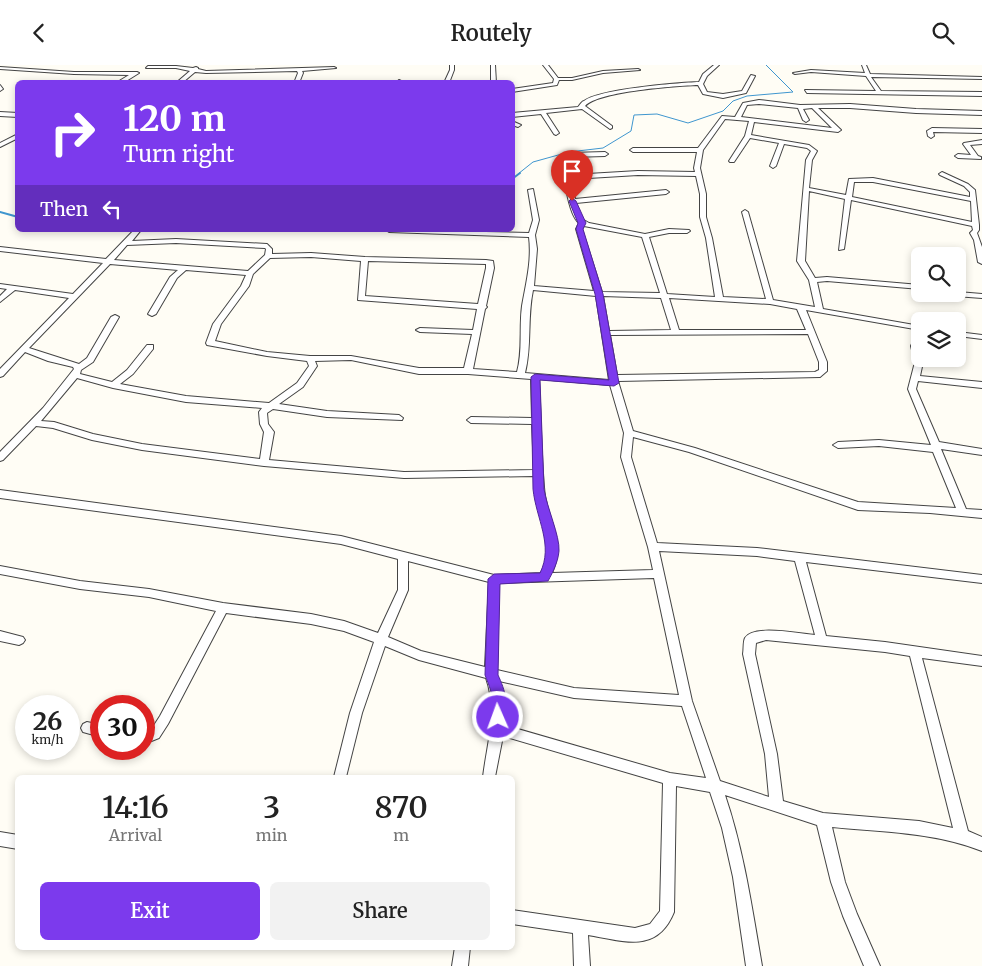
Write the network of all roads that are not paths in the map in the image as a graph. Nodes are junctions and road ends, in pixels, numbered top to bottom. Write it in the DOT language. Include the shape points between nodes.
graph roads {
  1 [pos="201,65"];
  2 [pos="452,65"];
  3 [pos="493,65"];
  4 [pos="547,65"];
  5 [pos="704,65"];
  6 [pos="718,65"];
  7 [pos="863,65"];
  8 [pos="150,66"];
  9 [pos="5,67"];
  10 [pos="334,68"];
  11 [pos="194,70"];
  12 [pos="298,70"];
  13 [pos="638,70"];
  14 [pos="711,71"];
  15 [pos="795,73"];
  16 [pos="135,74"];
  17 [pos="869,75"];
  18 [pos="753,76"];
  19 [pos="982,78"];
  20 [pos="557,79"];
  21 [pos="124,80"];
  22 [pos="182,80"];
  23 [pos="298,80"];
  24 [pos="447,80"];
  25 [pos="494,80"];
  26 [pos="700,83"];
  27 [pos="515,91"];
  28 [pos="807,91"];
  29 [pos="880,93"];
  30 [pos="962,94"];
  31 [pos="982,94"];
  32 [pos="969,103"];
  33 [pos="582,106"];
  34 [pos="813,106"];
  35 [pos="800,107"];
  36 [pos="543,113"];
  37 [pos="982,113"];
  38 [pos="0,114"];
  39 [pos="15,115"];
  40 [pos="515,115"];
  41 [pos="738,117"];
  42 [pos="752,119"];
  43 [pos="806,120"];
  44 [pos="610,127"];
  45 [pos="982,131"];
  46 [pos="556,133"];
  47 [pos="748,136"];
  48 [pos="931,136"];
  49 [pos="0,138"];
  50 [pos="15,138"];
  51 [pos="782,142"];
  52 [pos="982,143"];
  53 [pos="3,144"];
  54 [pos="633,150"];
  55 [pos="700,150"];
  56 [pos="605,154"];
  57 [pos="958,156"];
  58 [pos="979,158"];
  59 [pos="732,161"];
  60 [pos="773,166"];
  61 [pos="699,174"];
  62 [pos="942,174"];
  63 [pos="568,177"];
  64 [pos="532,189"];
  65 [pos="806,189"];
  66 [pos="666,192"];
  67 [pos="848,198"];
  68 [pos="572,201"];
  69 [pos="973,202"];
  70 [pos="982,207"];
  71 [pos="745,213"];
  72 [pos="582,223"];
  73 [pos="978,229"];
  74 [pos="687,231"];
  75 [pos="136,232"];
  76 [pos="495,232"];
  77 [pos="532,235"];
  78 [pos="645,236"];
  79 [pos="125,243"];
  80 [pos="0,249"];
  81 [pos="842,249"];
  82 [pos="268,256"];
  83 [pos="365,259"];
  84 [pos="107,260"];
  85 [pos="982,262"];
  86 [pos="184,268"];
  87 [pos="250,273"];
  88 [pos="813,280"];
  89 [pos="0,286"];
  90 [pos="911,286"];
  91 [pos="13,288"];
  92 [pos="531,288"];
  93 [pos="599,294"];
  94 [pos="966,295"];
  95 [pos="74,296"];
  96 [pos="664,296"];
  97 [pos="982,296"];
  98 [pos="719,298"];
  99 [pos="0,300"];
  100 [pos="770,302"];
  101 [pos="800,306"];
  102 [pos="483,307"];
  103 [pos="819,309"];
  104 [pos="152,314"];
  105 [pos="115,317"];
  106 [pos="911,326"];
  107 [pos="420,330"];
  108 [pos="475,332"];
  109 [pos="810,332"];
  110 [pos="606,333"];
  111 [pos="676,333"];
  112 [pos="966,335"];
  113 [pos="982,337"];
  114 [pos="150,347"];
  115 [pos="24,349"];
  116 [pos="310,359"];
  117 [pos="917,367"];
  118 [pos="468,371"];
  119 [pos="76,372"];
  120 [pos="0,374"];
  121 [pos="520,375"];
  122 [pos="535,377"];
  123 [pos="916,378"];
  124 [pos="614,380"];
  125 [pos="113,385"];
  126 [pos="982,385"];
  127 [pos="270,406"];
  128 [pos="399,419"];
  129 [pos="471,420"];
  130 [pos="536,421"];
  131 [pos="34,423"];
  132 [pos="629,433"];
  133 [pos="838,445"];
  134 [pos="936,447"];
  135 [pos="982,452"];
  136 [pos="0,458"];
  137 [pos="264,463"];
  138 [pos="538,473"];
  139 [pos="0,494"];
  140 [pos="963,513"];
  141 [pos="982,514"];
  142 [pos="654,547"];
  143 [pos="403,556"];
  144 [pos="799,557"];
  145 [pos="418,559"];
  146 [pos="0,570"];
  147 [pos="658,574"];
  148 [pos="403,575"];
  149 [pos="544,578"];
  150 [pos="494,579"];
  151 [pos="982,579"];
  152 [pos="223,608"];
  153 [pos="0,636"];
  154 [pos="381,639"];
  155 [pos="19,640"];
  156 [pos="822,641"];
  157 [pos="915,652"];
  158 [pos="982,661"];
  159 [pos="491,675"];
  160 [pos="686,701"];
  161 [pos="87,728"];
  162 [pos="90,729"];
  163 [pos="497,729"];
  164 [pos="155,734"];
  165 [pos="340,775"];
  166 [pos="489,775"];
  167 [pos="670,779"];
  168 [pos="715,786"];
  169 [pos="777,806"];
  170 [pos="823,820"];
  171 [pos="962,836"];
  172 [pos="0,839"];
  173 [pos="15,842"];
  174 [pos="982,843"];
  175 [pos="515,917"];
  176 [pos="580,928"];
  177 [pos="462,950"];
  178 [pos="460,966"];
  179 [pos="582,966"];
  180 [pos="754,966"];
  181 [pos="872,966"];
  1 -- 11 [label="street"];
  2 -- 24 [label="street"];
  3 -- 25 [label="street"];
  4 -- 20 [label="street"];
  5 -- 14 [label="street"];
  6 -- 14 [label="street"];
  7 -- 17 [label="street"];
  8 -- 11 [label="street"];
  8 -- 16 [label="street"];
  9 -- 16 [label="street"];
  10 -- 12 [label="street"];
  11 -- 12 [label="street"];
  11 -- 22 [label="street"];
  12 -- 23 [label="street" via="301,73"];
  13 -- 20 [label="street"];
  14 -- 26 [label="street"];
  15 -- 17 [label="street"];
  16 -- 21 [label="street"];
  17 -- 19 [label="street"];
  17 -- 29 [label="street"];
  18 -- 26 [label="street" via="744,92 724,96 705,93"];
  20 -- 27 [label="street" via="552,85"];
  26 -- 33 [label="street" via="607,96 586,101"];
  28 -- 29 [label="street"];
  29 -- 30 [label="street"];
  30 -- 31 [label="street"];
  30 -- 32 [label="street"];
  33 -- 36 [label="street"];
  33 -- 44 [label="street"];
  34 -- 35 [label="street"];
  34 -- 37 [label="street"];
  34 -- 42 [label="street" via="838,130"];
  35 -- 41 [label="street" via="745,104"];
  35 -- 43 [label="street"];
  36 -- 40 [label="street"];
  36 -- 46 [label="street"];
  38 -- 39 [label="street"];
  41 -- 42 [label="street"];
  41 -- 55 [label="street" via="720,119"];
  42 -- 47 [label="street"];
  45 -- 48 [label="street" via="932,130"];
  47 -- 51 [label="street"];
  47 -- 59 [label="street"];
  49 -- 53 [label="street"];
  50 -- 53 [label="street"];
  51 -- 60 [label="street"];
  51 -- 65 [label="street" via="814,150"];
  52 -- 58 [label="street" via="966,144"];
  54 -- 55 [label="street"];
  55 -- 61 [label="street"];
  56 -- 63 [label="street" via="568,156"];
  57 -- 58 [label="street"];
  61 -- 63 [label="street"];
  61 -- 98 [label="street" via="703,217"];
  62 -- 69 [label="street" via="971,188"];
  63 -- 68 [label="street"];
  64 -- 77 [label="street" via="536,220"];
  65 -- 67 [label="street"];
  65 -- 88 [label="street" via="801,261"];
  66 -- 68 [label="street"];
  67 -- 69 [label="street" via="849,186 855,179"];
  67 -- 73 [label="street"];
  67 -- 81 [label="street"];
  68 -- 72 [label="street"];
  69 -- 70 [label="street"];
  69 -- 73 [label="street"];
  71 -- 100 [label="street"];
  72 -- 78 [label="street"];
  72 -- 93 [label="street" via="579,229"];
  73 -- 85 [label="street" via="972,233"];
  74 -- 78 [label="street"];
  75 -- 79 [label="street"];
  76 -- 77 [label="street"];
  77 -- 92 [label="street" via="535,242"];
  78 -- 96 [label="street"];
  79 -- 82 [label="street" via="176,241 267,246"];
  79 -- 84 [label="street"];
  80 -- 84 [label="street"];
  82 -- 83 [label="street"];
  82 -- 87 [label="street"];
  83 -- 102 [label="street" via="360,298"];
  83 -- 102 [label="street" via="452,259 490,263"];
  84 -- 86 [label="street"];
  84 -- 95 [label="street"];
  86 -- 87 [label="street"];
  86 -- 104 [label="street" via="174,277"];
  87 -- 116 [label="street" via="244,287 217,324 210,343"];
  88 -- 90 [label="street"];
  88 -- 103 [label="street"];
  89 -- 91 [label="street"];
  91 -- 95 [label="street"];
  91 -- 99 [label="street"];
  92 -- 93 [label="street"];
  92 -- 121 [label="street" via="526,307 524,361"];
  93 -- 96 [label="street"];
  93 -- 110 [label="street"];
  94 -- 97 [label="street"];
  95 -- 115 [label="street"];
  96 -- 98 [label="street"];
  96 -- 111 [label="street"];
  98 -- 100 [label="street"];
  100 -- 101 [label="street"];
  101 -- 103 [label="street"];
  101 -- 109 [label="street"];
  102 -- 108 [label="street"];
  103 -- 106 [label="street"];
  105 -- 119 [label="street" via="90,360"];
  107 -- 108 [label="street"];
  108 -- 118 [label="street"];
  109 -- 111 [label="street"];
  109 -- 124 [label="street" via="823,362 823,371 817,375"];
  110 -- 111 [label="street"];
  110 -- 124 [label="street"];
  112 -- 113 [label="street"];
  114 -- 125 [label="street" via="130,372"];
  115 -- 119 [label="street" via="76,365"];
  115 -- 120 [label="street"];
  116 -- 118 [label="street" via="351,358 419,371"];
  116 -- 127 [label="street" via="312,366 300,385"];
  117 -- 123 [label="street"];
  118 -- 121 [label="street"];
  119 -- 125 [label="street"];
  119 -- 131 [label="street"];
  121 -- 122 [label="street"];
  122 -- 124 [label="street"];
  122 -- 130 [label="street"];
  123 -- 126 [label="street"];
  123 -- 134 [label="street" via="912,389"];
  124 -- 132 [label="street"];
  125 -- 127 [label="street" via="186,399"];
  127 -- 128 [label="street" via="327,415"];
  127 -- 137 [label="street" via="262,417 269,431"];
  129 -- 130 [label="street"];
  130 -- 138 [label="street"];
  131 -- 136 [label="street"];
  131 -- 137 [label="street" via="142,447"];
  132 -- 140 [label="street" via="692,450 858,506"];
  132 -- 142 [label="street" via="626,457"];
  133 -- 134 [label="street" via="879,443"];
  134 -- 135 [label="street"];
  134 -- 140 [label="street"];
  137 -- 138 [label="street" via="404,475"];
  138 -- 149 [label="street" via="540,504 553,550"];
  139 -- 143 [label="street" via="341,540"];
  140 -- 141 [label="street"];
  142 -- 144 [label="street" via="757,551"];
  142 -- 147 [label="street"];
  143 -- 145 [label="street"];
  143 -- 148 [label="street"];
  144 -- 151 [label="street"];
  144 -- 156 [label="street"];
  145 -- 148 [label="street"];
  145 -- 150 [label="street"];
  146 -- 152 [label="street"];
  147 -- 149 [label="street"];
  147 -- 160 [label="street"];
  148 -- 154 [label="street" via="403,590"];
  149 -- 150 [label="street"];
  150 -- 159 [label="street"];
  152 -- 154 [label="street" via="312,619"];
  152 -- 164 [label="street"];
  153 -- 155 [label="street"];
  154 -- 159 [label="street" via="419,655"];
  154 -- 165 [label="street" via="356,713"];
  156 -- 157 [label="street"];
  156 -- 169 [label="street" via="766,635 750,640 749,653 771,754"];
  157 -- 158 [label="street"];
  157 -- 171 [label="street"];
  159 -- 160 [label="street" via="574,693"];
  159 -- 163 [label="street" via="500,705"];
  160 -- 168 [label="street"];
  161 -- 162 [label="street"];
  163 -- 166 [label="street"];
  163 -- 167 [label="street"];
  167 -- 168 [label="street"];
  167 -- 176 [label="street" via="667,912 661,924 653,933 635,935"];
  168 -- 169 [label="street"];
  168 -- 180 [label="street" via="740,877"];
  169 -- 170 [label="street"];
  170 -- 171 [label="street" via="919,828"];
  170 -- 181 [label="street" via="838,882"];
  171 -- 174 [label="street"];
  172 -- 173 [label="street"];
  175 -- 176 [label="street"];
  176 -- 179 [label="street"];
  177 -- 178 [label="street"];
}
